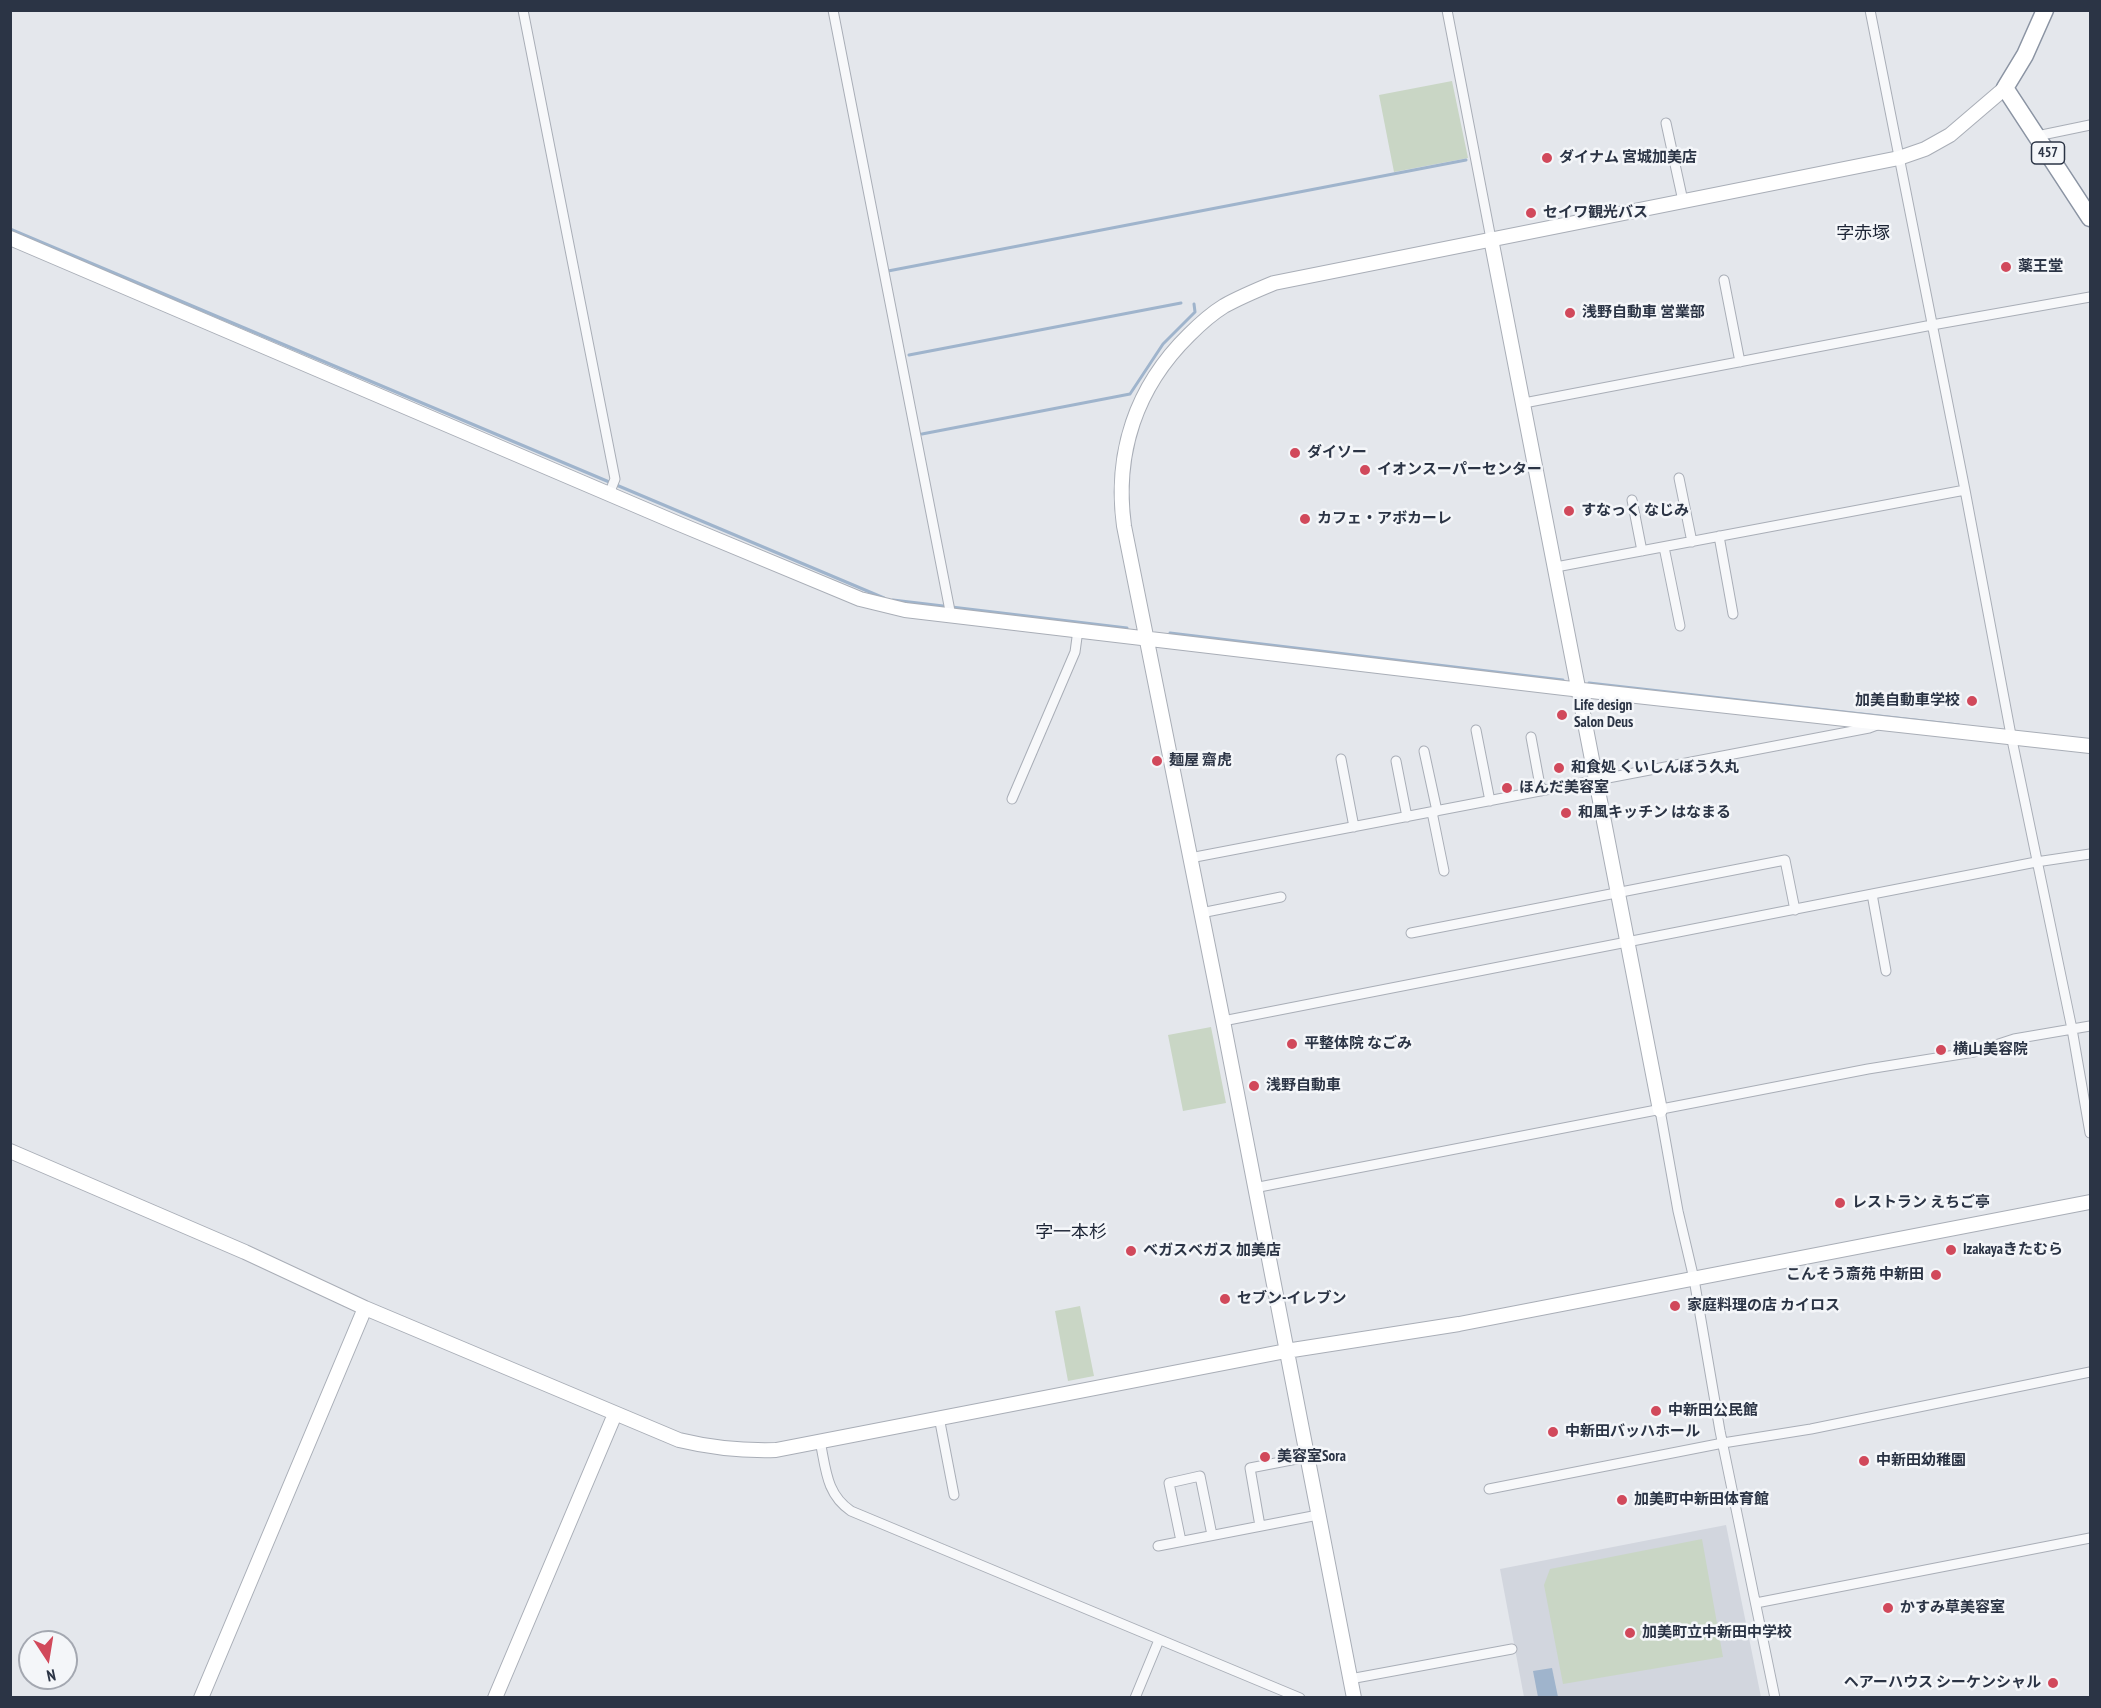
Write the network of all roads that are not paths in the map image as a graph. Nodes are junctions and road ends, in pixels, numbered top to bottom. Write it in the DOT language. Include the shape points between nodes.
graph roads {
  1 [pos="522,10"];
  2 [pos="832,10"];
  3 [pos="1447,10"];
  4 [pos="1870,10"];
  5 [pos="2045,10"];
  6 [pos="2005,88"];
  7 [pos="1666,123"];
  8 [pos="2091,125"];
  9 [pos="2037,136"];
  10 [pos="1899,158"];
  11 [pos="1683,201"];
  12 [pos="2091,218"];
  13 [pos="10,238"];
  14 [pos="1491,239"];
  15 [pos="1724,280"];
  16 [pos="2091,297"];
  17 [pos="1932,325"];
  18 [pos="1740,362"];
  19 [pos="1524,403"];
  20 [pos="1679,478"];
  21 [pos="1965,490"];
  22 [pos="610,491"];
  23 [pos="1632,500"];
  24 [pos="1719,536"];
  25 [pos="1692,542"];
  26 [pos="1664,547"];
  27 [pos="1642,551"];
  28 [pos="1556,567"];
  29 [pos="950,609"];
  30 [pos="1733,614"];
  31 [pos="1680,626"];
  32 [pos="1078,630"];
  33 [pos="1147,639"];
  34 [pos="1579,690"];
  35 [pos="1881,723"];
  36 [pos="1476,730"];
  37 [pos="2011,735"];
  38 [pos="1531,737"];
  39 [pos="2091,746"];
  40 [pos="1424,751"];
  41 [pos="1341,759"];
  42 [pos="1396,761"];
  43 [pos="1596,781"];
  44 [pos="1541,790"];
  45 [pos="1012,799"];
  46 [pos="1490,801"];
  47 [pos="1435,811"];
  48 [pos="1407,817"];
  49 [pos="1354,827"];
  50 [pos="2091,854"];
  51 [pos="1190,858"];
  52 [pos="2036,862"];
  53 [pos="1444,871"];
  54 [pos="1618,892"];
  55 [pos="1872,894"];
  56 [pos="1281,897"];
  57 [pos="1795,910"];
  58 [pos="1201,913"];
  59 [pos="1412,933"];
  60 [pos="1629,944"];
  61 [pos="1886,970"];
  62 [pos="1223,1022"];
  63 [pos="2091,1026"];
  64 [pos="2072,1029"];
  65 [pos="1660,1110"];
  66 [pos="2091,1133"];
  67 [pos="10,1151"];
  68 [pos="1254,1188"];
  69 [pos="2091,1202"];
  70 [pos="1694,1279"];
  71 [pos="365,1308"];
  72 [pos="1286,1351"];
  73 [pos="2091,1372"];
  74 [pos="615,1414"];
  75 [pos="939,1418"];
  76 [pos="820,1442"];
  77 [pos="1724,1443"];
  78 [pos="1306,1457"];
  79 [pos="1489,1489"];
  80 [pos="954,1495"];
  81 [pos="1318,1515"];
  82 [pos="1260,1526"];
  83 [pos="1212,1535"];
  84 [pos="2091,1538"];
  85 [pos="1181,1541"];
  86 [pos="1158,1546"];
  87 [pos="1756,1603"];
  88 [pos="1159,1640"];
  89 [pos="1512,1649"];
  90 [pos="1350,1679"];
  91 [pos="201,1698"];
  92 [pos="495,1698"];
  93 [pos="1135,1698"];
  94 [pos="1300,1698"];
  95 [pos="1354,1698"];
  96 [pos="1775,1698"];
  1 -- 22 [label="street" via="615,479"];
  2 -- 29 [label="street"];
  3 -- 14 [label="street"];
  4 -- 10 [label="street"];
  5 -- 6 [label="highway" via="2025,56"];
  6 -- 9 [label="highway, 457"];
  6 -- 10 [label="street" via="1950,135"];
  7 -- 11 [label="street"];
  8 -- 9 [label="street"];
  9 -- 12 [label="highway, 457"];
  10 -- 11 [label="street"];
  10 -- 17 [label="street"];
  11 -- 14 [label="street"];
  13 -- 22 [label="street"];
  14 -- 19 [label="street"];
  14 -- 33 [label="street" via="1274,283 1223,307 1175,350 1137,411 1124,454 1121,482 1124,526"];
  15 -- 18 [label="street"];
  16 -- 17 [label="street"];
  17 -- 18 [label="street"];
  17 -- 21 [label="street"];
  18 -- 19 [label="street"];
  19 -- 28 [label="street"];
  20 -- 25 [label="street"];
  21 -- 24 [label="street"];
  21 -- 37 [label="street"];
  22 -- 29 [label="street" via="860,599 905,610"];
  23 -- 27 [label="street"];
  24 -- 25 [label="street"];
  24 -- 30 [label="street"];
  25 -- 26 [label="street"];
  26 -- 27 [label="street"];
  26 -- 31 [label="street"];
  27 -- 28 [label="street"];
  28 -- 34 [label="street"];
  29 -- 32 [label="street"];
  32 -- 33 [label="street"];
  32 -- 45 [label="street" via="1075,651"];
  33 -- 34 [label="street"];
  33 -- 51 [label="street"];
  34 -- 35 [label="street"];
  34 -- 43 [label="street"];
  35 -- 37 [label="street"];
  35 -- 43 [label="street"];
  36 -- 46 [label="street"];
  37 -- 39 [label="street"];
  37 -- 52 [label="street"];
  38 -- 44 [label="street"];
  40 -- 47 [label="street"];
  41 -- 49 [label="street"];
  42 -- 48 [label="street"];
  43 -- 44 [label="street"];
  43 -- 54 [label="street"];
  44 -- 46 [label="street"];
  46 -- 47 [label="street"];
  47 -- 48 [label="street"];
  47 -- 53 [label="street"];
  48 -- 49 [label="street"];
  49 -- 51 [label="street"];
  50 -- 52 [label="street"];
  51 -- 58 [label="street"];
  52 -- 55 [label="street"];
  52 -- 64 [label="street"];
  54 -- 57 [label="street" via="1785,860"];
  54 -- 59 [label="street"];
  54 -- 60 [label="street"];
  55 -- 57 [label="street"];
  55 -- 61 [label="street"];
  56 -- 58 [label="street"];
  57 -- 60 [label="street"];
  58 -- 62 [label="street"];
  60 -- 62 [label="street"];
  60 -- 65 [label="street"];
  62 -- 68 [label="street"];
  63 -- 64 [label="street"];
  64 -- 65 [label="street" via="2014,1039 1974,1052"];
  64 -- 66 [label="street"];
  65 -- 68 [label="street"];
  65 -- 70 [label="street"];
  67 -- 71 [label="street"];
  68 -- 72 [label="street"];
  69 -- 70 [label="street"];
  70 -- 72 [label="street" via="1459,1324"];
  70 -- 77 [label="street"];
  71 -- 74 [label="street"];
  71 -- 91 [label="street"];
  72 -- 75 [label="street"];
  72 -- 78 [label="street"];
  73 -- 77 [label="street"];
  74 -- 76 [label="street" via="679,1440 711,1448 776,1450"];
  74 -- 92 [label="street"];
  75 -- 76 [label="street"];
  75 -- 80 [label="street"];
  76 -- 88 [label="street" via="834,1497 851,1511"];
  77 -- 79 [label="street"];
  77 -- 87 [label="street"];
  78 -- 81 [label="street"];
  78 -- 82 [label="street" via="1250,1468"];
  81 -- 82 [label="street"];
  81 -- 90 [label="street"];
  82 -- 83 [label="street"];
  83 -- 85 [label="street"];
  83 -- 85 [label="street" via="1200,1476 1169,1483"];
  84 -- 87 [label="street"];
  85 -- 86 [label="street"];
  87 -- 96 [label="street"];
  88 -- 93 [label="street"];
  88 -- 94 [label="street"];
  89 -- 90 [label="street"];
  90 -- 95 [label="street"];
}
